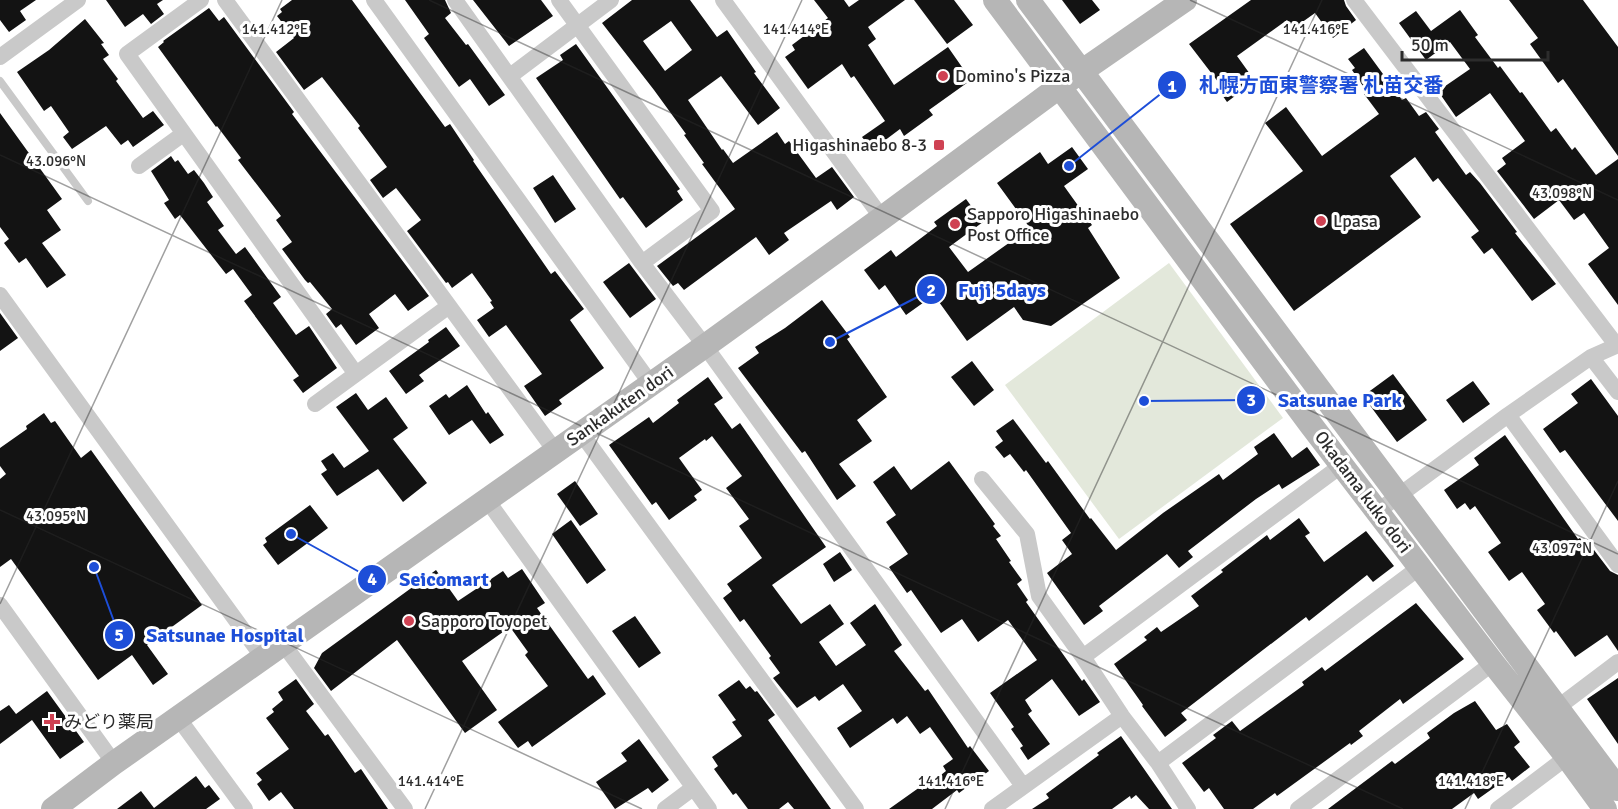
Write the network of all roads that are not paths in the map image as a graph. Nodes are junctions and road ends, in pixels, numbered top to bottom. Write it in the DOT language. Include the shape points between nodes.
graph roads {
  1 [pos="78,0"];
  2 [pos="201,0"];
  3 [pos="225,0"];
  4 [pos="374,0"];
  5 [pos="455,0"];
  6 [pos="560,0"];
  7 [pos="611,0"];
  8 [pos="723,0"];
  9 [pos="995,0"];
  10 [pos="1028,0"];
  11 [pos="1185,0"];
  12 [pos="1354,0"];
  13 [pos="578,25"];
  14 [pos="0,57"];
  15 [pos="1082,72"];
  16 [pos="510,76"];
  17 [pos="0,81"];
  18 [pos="1059,87"];
  19 [pos="183,134"];
  20 [pos="139,166"];
  21 [pos="88,201"];
  22 [pos="882,219"];
  23 [pos="642,263"];
  24 [pos="0,295"];
  25 [pos="449,306"];
  26 [pos="705,346"];
  27 [pos="1617,346"];
  28 [pos="1591,357"];
  29 [pos="356,374"];
  30 [pos="651,384"];
  31 [pos="1618,392"];
  32 [pos="315,404"];
  33 [pos="1508,415"];
  34 [pos="580,433"];
  35 [pos="556,452"];
  36 [pos="1342,465"];
  37 [pos="982,479"];
  38 [pos="1398,495"];
  39 [pos="487,500"];
  40 [pos="1378,510"];
  41 [pos="1618,565"];
  42 [pos="1420,567"];
  43 [pos="0,605"];
  44 [pos="284,645"];
  45 [pos="1083,657"];
  46 [pos="264,659"];
  47 [pos="1618,662"];
  48 [pos="1493,663"];
  49 [pos="1557,708"];
  50 [pos="1122,716"];
  51 [pos="179,719"];
  52 [pos="1567,757"];
  53 [pos="114,763"];
  54 [pos="1158,763"];
  55 [pos="1023,786"];
  56 [pos="693,788"];
  57 [pos="1618,789"];
  58 [pos="59,807"];
  59 [pos="245,809"];
  60 [pos="405,809"];
  61 [pos="665,809"];
  62 [pos="709,809"];
  63 [pos="856,809"];
  64 [pos="992,809"];
  65 [pos="1188,809"];
  66 [pos="1298,809"];
  67 [pos="1498,809"];
  68 [pos="1605,809"];
  1 -- 14 [label="street"];
  2 -- 19 [label="street" via="127,54"];
  3 -- 25 [label="street"];
  4 -- 30 [label="street"];
  5 -- 16 [label="street"];
  6 -- 13 [label="street"];
  7 -- 13 [label="street"];
  8 -- 22 [label="street"];
  9 -- 18 [label="main road, Okadama kuko dori"];
  10 -- 15 [label="main road, Okadama kuko dori"];
  11 -- 15 [label="main road, Sankakuten dori"];
  12 -- 27 [label="street"];
  13 -- 16 [label="street"];
  13 -- 23 [label="street" via="712,211"];
  15 -- 18 [label="main road, Sankakuten dori"];
  15 -- 38 [label="main road, Okadama kuko dori"];
  16 -- 23 [label="street"];
  17 -- 21 [label="lane"];
  18 -- 22 [label="main road, Sankakuten dori"];
  18 -- 36 [label="main road, Okadama kuko dori"];
  19 -- 20 [label="street"];
  19 -- 29 [label="street"];
  22 -- 26 [label="main road, Sankakuten dori"];
  23 -- 26 [label="street"];
  24 -- 46 [label="street"];
  25 -- 29 [label="street"];
  25 -- 35 [label="street"];
  26 -- 30 [label="main road, Sankakuten dori"];
  26 -- 55 [label="street"];
  27 -- 28 [label="street"];
  28 -- 31 [label="street"];
  28 -- 33 [label="street"];
  29 -- 32 [label="street"];
  30 -- 34 [label="main road, Sankakuten dori"];
  33 -- 38 [label="street"];
  33 -- 41 [label="street"];
  34 -- 35 [label="main road, Sankakuten dori"];
  34 -- 63 [label="street"];
  35 -- 39 [label="main road, Sankakuten dori"];
  36 -- 40 [label="main road, Okadama kuko dori"];
  36 -- 45 [label="street"];
  37 -- 45 [label="street" via="1027,534 1039,596"];
  38 -- 40 [label="street"];
  38 -- 49 [label="main road, Okadama kuko dori"];
  39 -- 44 [label="main road, Sankakuten dori"];
  39 -- 56 [label="street"];
  40 -- 42 [label="main road, Okadama kuko dori"];
  42 -- 48 [label="main road, Okadama kuko dori"];
  42 -- 54 [label="street"];
  43 -- 53 [label="street"];
  44 -- 46 [label="main road, Sankakuten dori"];
  44 -- 60 [label="street"];
  45 -- 50 [label="street"];
  46 -- 51 [label="main road, Sankakuten dori"];
  47 -- 49 [label="street"];
  48 -- 52 [label="main road, Okadama kuko dori"];
  48 -- 66 [label="street"];
  49 -- 57 [label="main road, Okadama kuko dori"];
  50 -- 54 [label="street"];
  50 -- 55 [label="street"];
  51 -- 53 [label="main road, Sankakuten dori"];
  51 -- 59 [label="street"];
  52 -- 67 [label="street"];
  52 -- 68 [label="main road, Okadama kuko dori"];
  53 -- 58 [label="main road, Sankakuten dori"];
  54 -- 65 [label="street"];
  55 -- 64 [label="street"];
  56 -- 61 [label="street"];
  56 -- 62 [label="street"];
}
